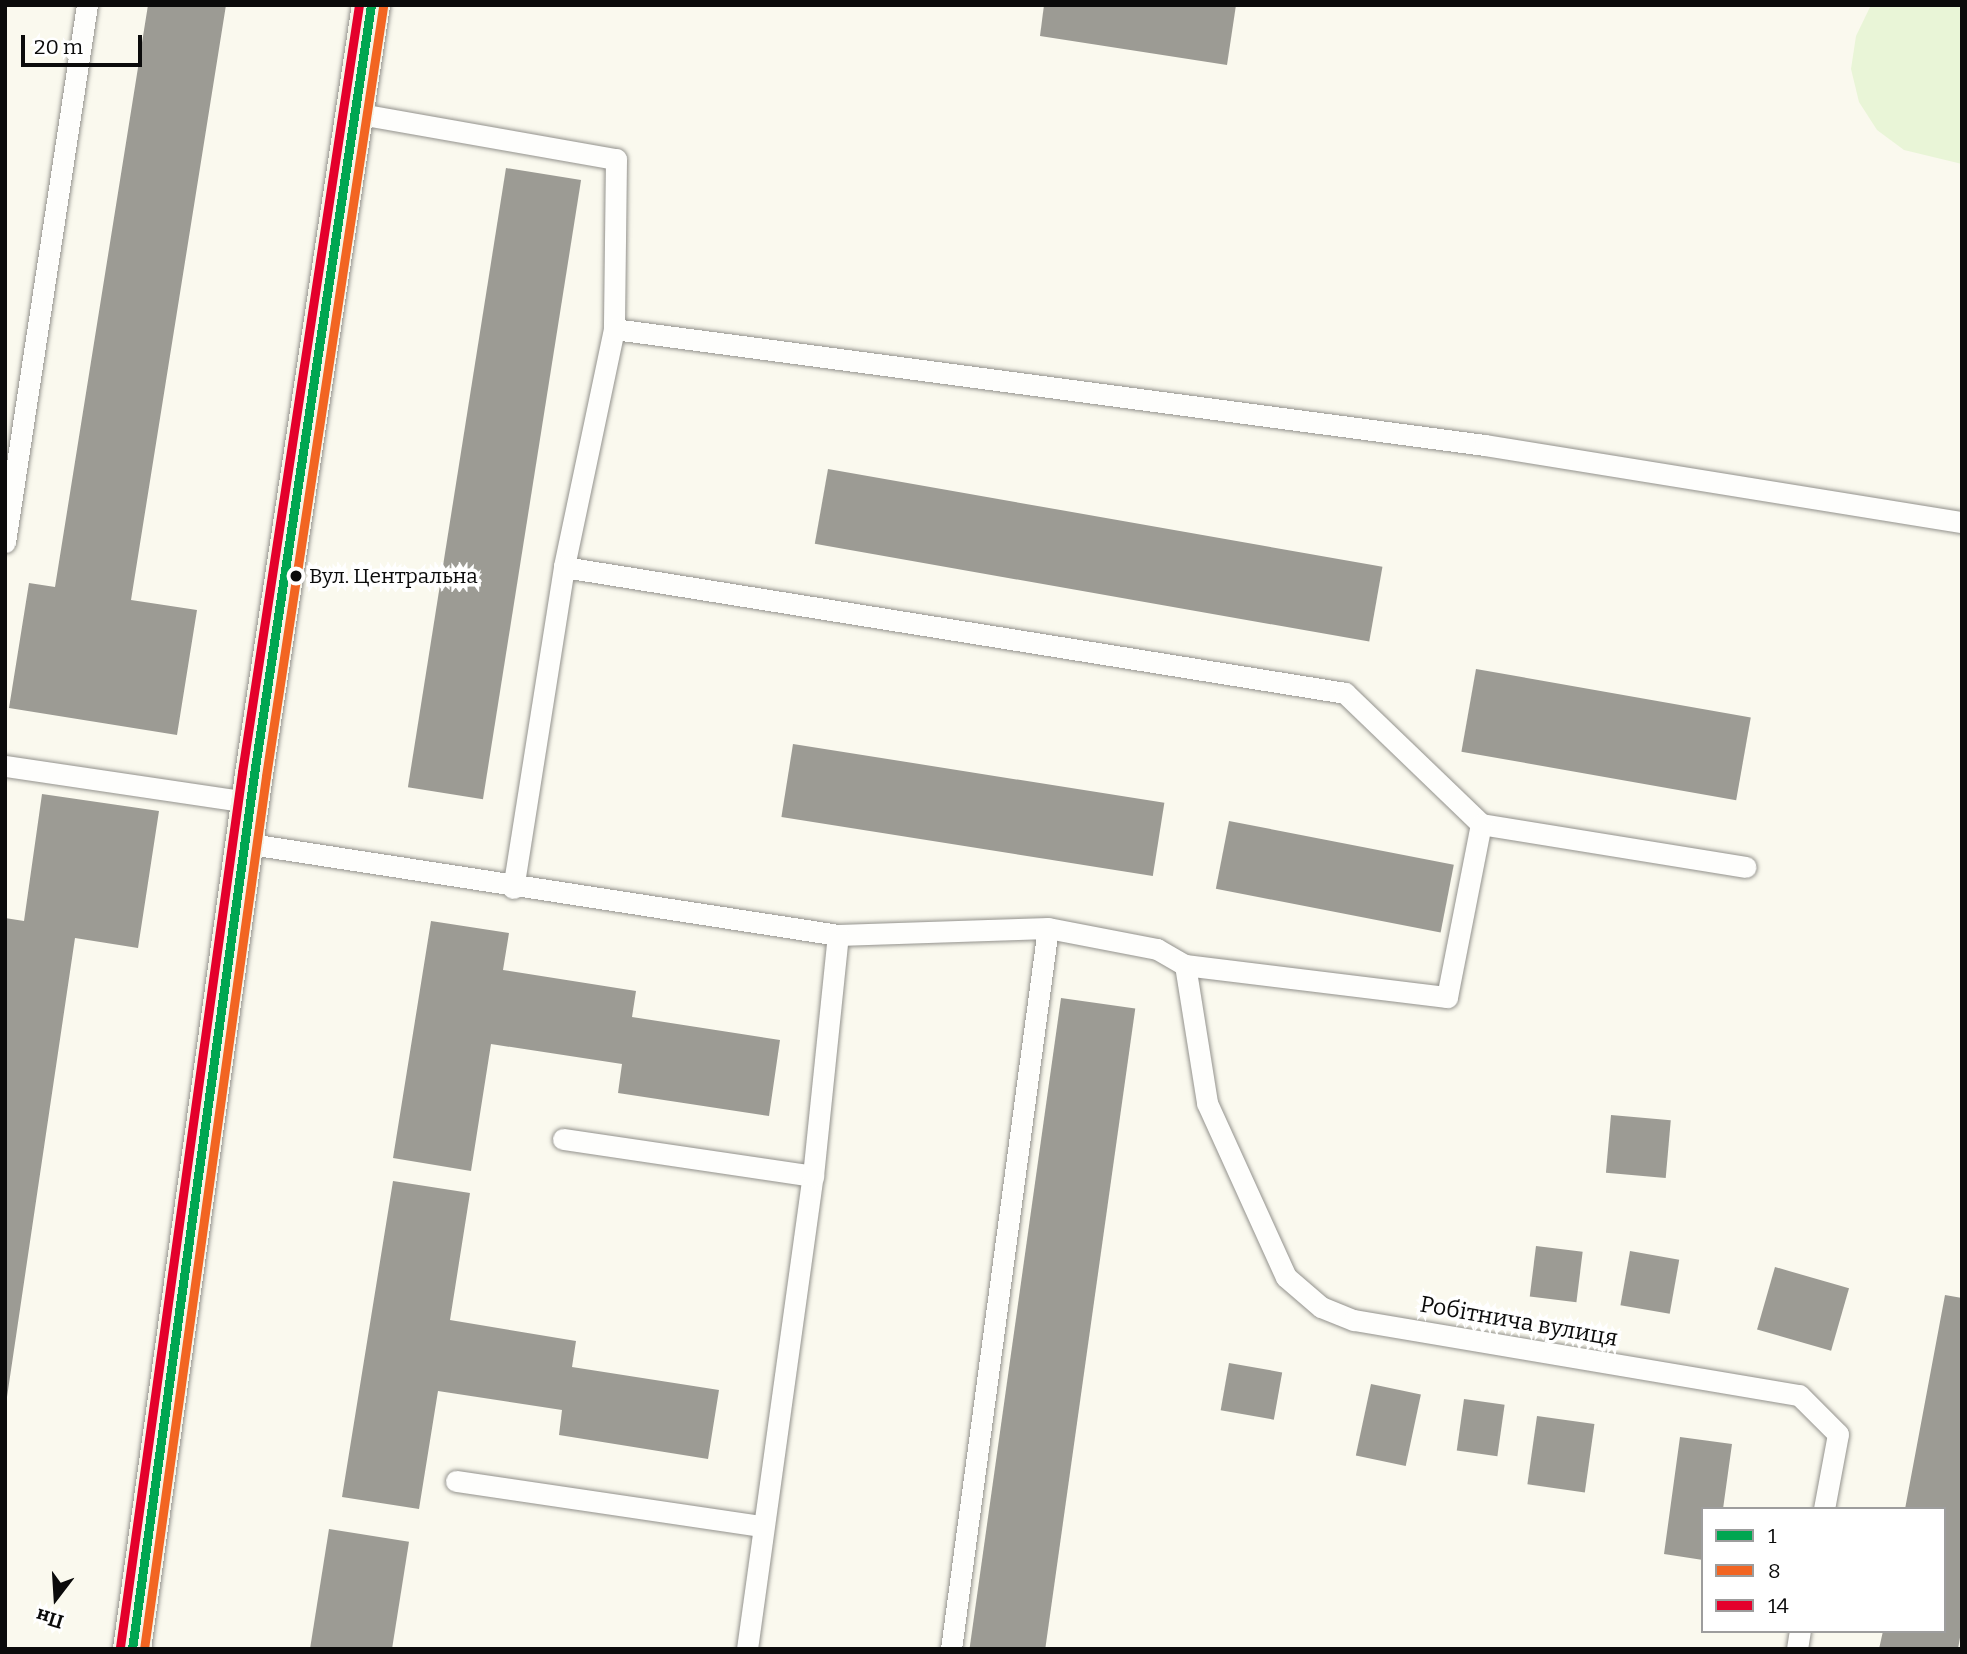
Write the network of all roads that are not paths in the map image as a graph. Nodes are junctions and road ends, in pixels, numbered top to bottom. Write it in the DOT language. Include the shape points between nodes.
graph roads {
  1 [pos="88,5"];
  2 [pos="371,5"];
  3 [pos="354,113"];
  4 [pos="614,329"];
  5 [pos="1962,522"];
  6 [pos="5,542"];
  7 [pos="564,567"];
  8 [pos="5,766"];
  9 [pos="250,802"];
  10 [pos="1481,824"];
  11 [pos="244,843"];
  12 [pos="1746,867"];
  13 [pos="513,888"];
  14 [pos="1048,928"];
  15 [pos="838,935"];
  16 [pos="1185,965"];
  17 [pos="563,1139"];
  18 [pos="813,1176"];
  19 [pos="456,1481"];
  20 [pos="1824,1507"];
  21 [pos="760,1526"];
  22 [pos="132,1649"];
  23 [pos="747,1649"];
  24 [pos="951,1649"];
  1 -- 6 [label="lane"];
  2 -- 3 [label="street"];
  3 -- 4 [label="lane" via="615,159"];
  3 -- 9 [label="street"];
  4 -- 5 [label="lane" via="1485,445"];
  4 -- 7 [label="lane"];
  7 -- 10 [label="lane" via="1345,692"];
  7 -- 13 [label="lane"];
  8 -- 9 [label="lane"];
  9 -- 11 [label="street"];
  10 -- 12 [label="lane"];
  10 -- 16 [label="lane" via="1447,997"];
  11 -- 13 [label="lane"];
  11 -- 22 [label="street"];
  13 -- 15 [label="lane"];
  14 -- 15 [label="lane"];
  14 -- 16 [label="lane" via="1157,949"];
  14 -- 24 [label="lane"];
  15 -- 18 [label="lane"];
  16 -- 20 [label="lane, Робітнича вулиця" via="1207,1103 1264,1239 1286,1277 1321,1307 1354,1320 1799,1395 1838,1434"];
  17 -- 18 [label="lane"];
  18 -- 21 [label="lane"];
  19 -- 21 [label="lane"];
  21 -- 23 [label="lane"];
}
